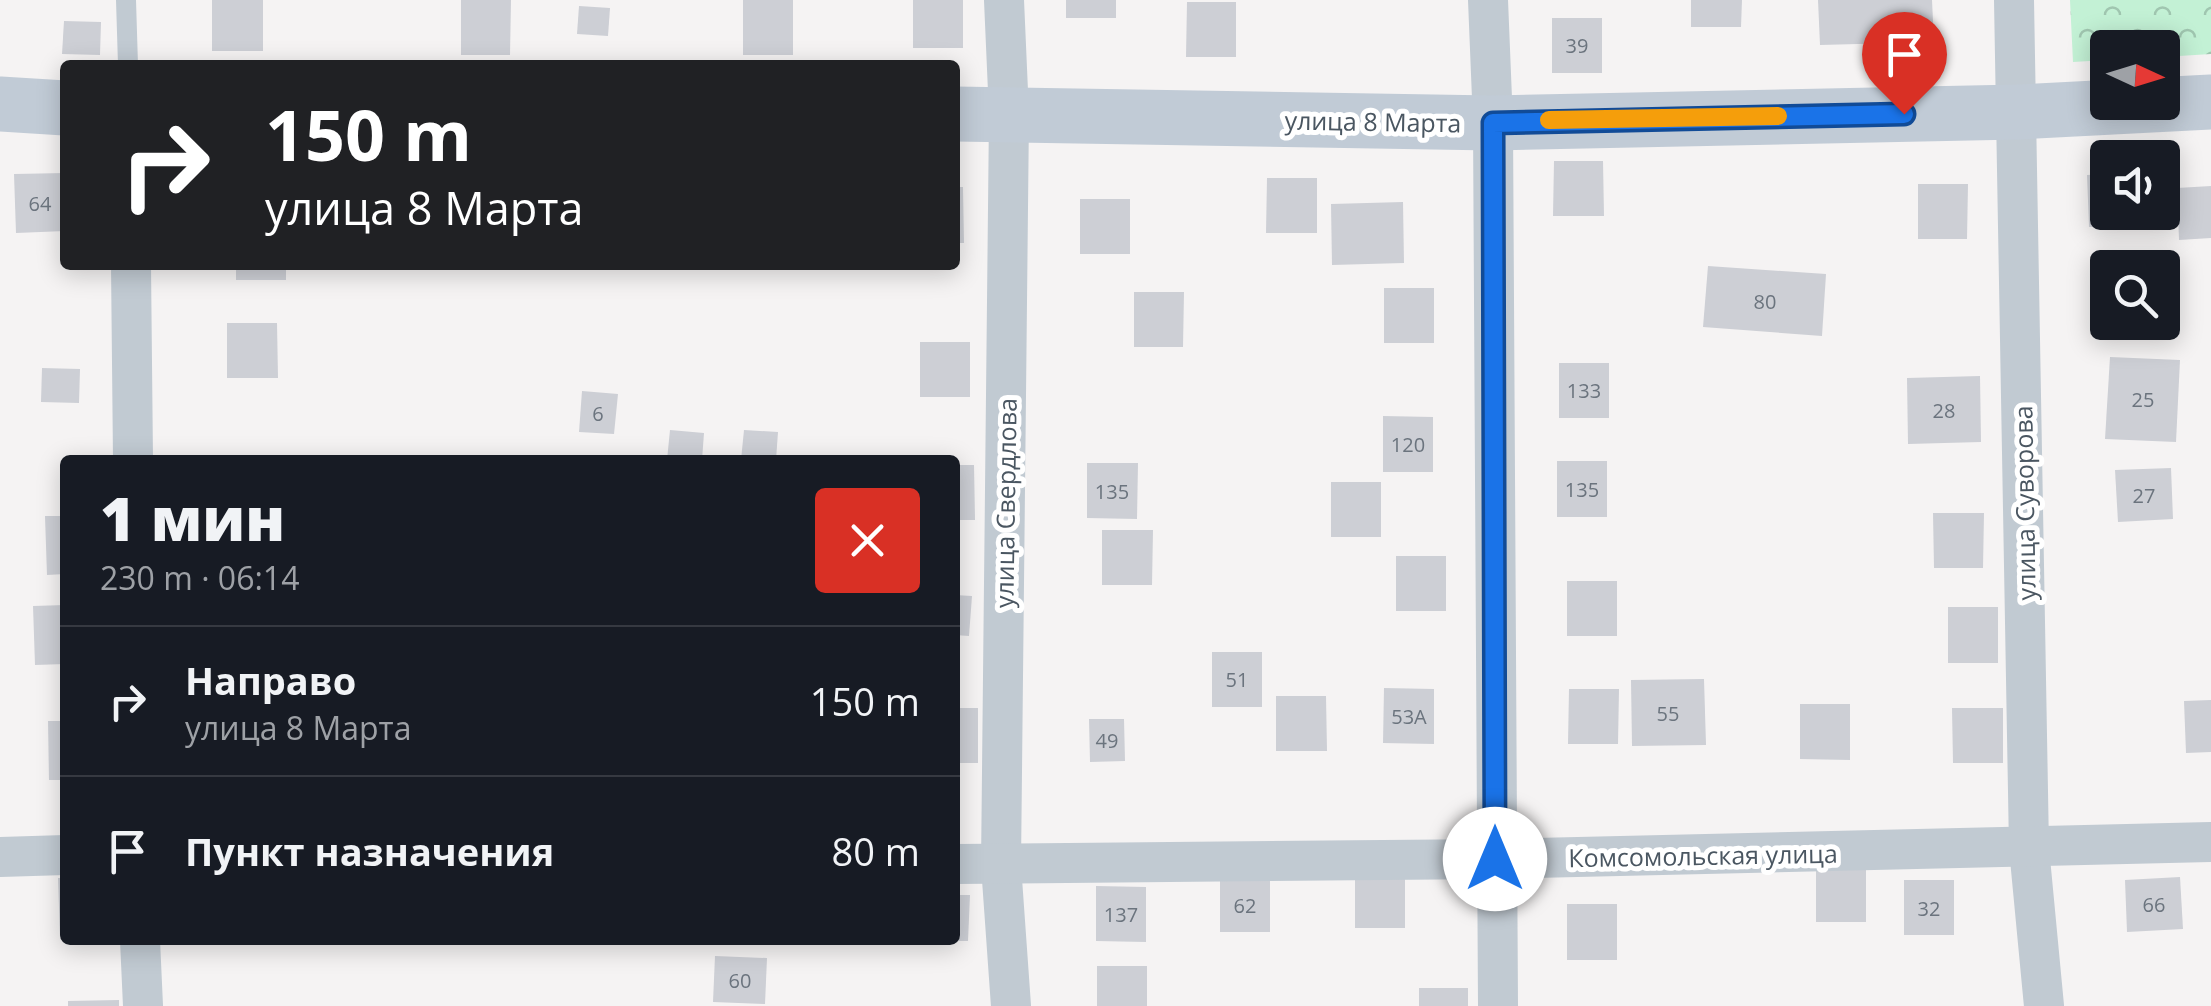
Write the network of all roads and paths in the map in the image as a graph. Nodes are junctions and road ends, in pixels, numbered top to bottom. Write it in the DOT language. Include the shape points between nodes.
graph roads {
  1 [pos="126,0"];
  2 [pos="1004,0"];
  3 [pos="1488,0"];
  4 [pos="2014,0"];
  5 [pos="128,60"];
  6 [pos="2211,102"];
  7 [pos="0,104"];
  8 [pos="60,108"];
  9 [pos="2018,112"];
  10 [pos="960,114"];
  11 [pos="1009,114"];
  12 [pos="1493,123"];
  13 [pos="131,270"];
  14 [pos="133,455"];
  15 [pos="2211,842"];
  16 [pos="2029,848"];
  17 [pos="60,855"];
  18 [pos="0,857"];
  19 [pos="1495,859"];
  20 [pos="960,864"];
  21 [pos="1001,865"];
  22 [pos="140,945"];
  23 [pos="143,1006"];
  24 [pos="1011,1006"];
  25 [pos="1498,1006"];
  26 [pos="2044,1006"];
  1 -- 5 [label="lane"];
  2 -- 11 [label="street, улица Свердлова"];
  3 -- 12 [label="street"];
  4 -- 9 [label="street, улица Суворова"];
  6 -- 9 [label="main road, улица 8 Марта"];
  7 -- 8 [label="main road"];
  9 -- 12 [label="main road, улица 8 Марта"];
  9 -- 16 [label="street, улица Суворова"];
  10 -- 11 [label="main road, улица 8 Марта"];
  11 -- 12 [label="main road, улица 8 Марта"];
  11 -- 21 [label="street, улица Свердлова"];
  12 -- 19 [label="street"];
  13 -- 14 [label="street"];
  15 -- 16 [label="street, Комсомольская улица"];
  16 -- 19 [label="street, Комсомольская улица"];
  16 -- 26 [label="street, улица Суворова"];
  17 -- 18 [label="street"];
  19 -- 21 [label="street, Комсомольская улица"];
  19 -- 25 [label="street"];
  20 -- 21 [label="street, Комсомольская улица"];
  21 -- 24 [label="street, улица Свердлова"];
  22 -- 23 [label="street"];
}
